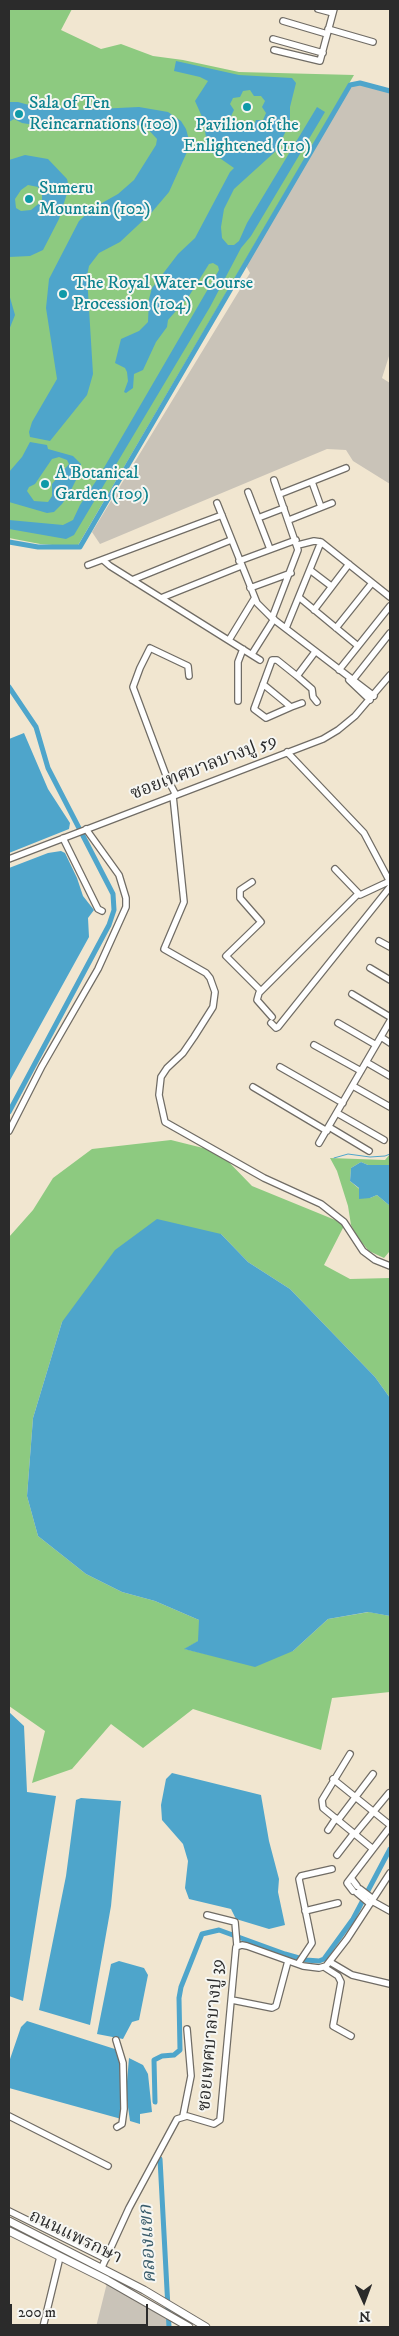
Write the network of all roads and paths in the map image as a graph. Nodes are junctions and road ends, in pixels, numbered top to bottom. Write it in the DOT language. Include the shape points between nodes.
graph roads {
  1 [pos="318,9"];
  2 [pos="333,11"];
  3 [pos="283,21"];
  4 [pos="328,31"];
  5 [pos="273,39"];
  6 [pos="373,42"];
  7 [pos="274,50"];
  8 [pos="323,53"];
  9 [pos="346,468"];
  10 [pos="274,480"];
  11 [pos="312,482"];
  12 [pos="248,492"];
  13 [pos="280,494"];
  14 [pos="217,503"];
  15 [pos="332,503"];
  16 [pos="321,507"];
  17 [pos="284,508"];
  18 [pos="222,515"];
  19 [pos="258,518"];
  20 [pos="289,520"];
  21 [pos="231,540"];
  22 [pos="321,542"];
  23 [pos="297,543"];
  24 [pos="270,549"];
  25 [pos="103,560"];
  26 [pos="240,563"];
  27 [pos="349,564"];
  28 [pos="88,565"];
  29 [pos="310,570"];
  30 [pos="291,572"];
  31 [pos="132,580"];
  32 [pos="372,583"];
  33 [pos="331,586"];
  34 [pos="250,588"];
  35 [pos="390,597"];
  36 [pos="162,598"];
  37 [pos="300,598"];
  38 [pos="254,599"];
  39 [pos="390,606"];
  40 [pos="314,610"];
  41 [pos="273,618"];
  42 [pos="286,628"];
  43 [pos="336,628"];
  44 [pos="390,633"];
  45 [pos="229,640"];
  46 [pos="358,646"];
  47 [pos="244,649"];
  48 [pos="316,652"];
  49 [pos="252,654"];
  50 [pos="260,660"];
  51 [pos="338,670"];
  52 [pos="390,675"];
  53 [pos="189,676"];
  54 [pos="297,676"];
  55 [pos="351,680"];
  56 [pos="263,684"];
  57 [pos="372,698"];
  58 [pos="238,701"];
  59 [pos="316,702"];
  60 [pos="302,703"];
  61 [pos="292,707"];
  62 [pos="287,752"];
  63 [pos="175,796"];
  64 [pos="85,830"];
  65 [pos="63,838"];
  66 [pos="9,859"];
  67 [pos="335,869"];
  68 [pos="252,882"];
  69 [pos="390,882"];
  70 [pos="390,887"];
  71 [pos="358,894"];
  72 [pos="102,911"];
  73 [pos="379,941"];
  74 [pos="390,948"];
  75 [pos="370,968"];
  76 [pos="390,980"];
  77 [pos="261,991"];
  78 [pos="352,994"];
  79 [pos="390,1019"];
  80 [pos="338,1023"];
  81 [pos="381,1037"];
  82 [pos="390,1043"];
  83 [pos="314,1045"];
  84 [pos="376,1045"];
  85 [pos="366,1062"];
  86 [pos="280,1067"];
  87 [pos="361,1071"];
  88 [pos="390,1076"];
  89 [pos="353,1086"];
  90 [pos="253,1087"];
  91 [pos="343,1103"];
  92 [pos="390,1108"];
  93 [pos="337,1113"];
  94 [pos="328,1129"];
  95 [pos="9,1131"];
  96 [pos="384,1140"];
  97 [pos="319,1143"];
  98 [pos="369,1151"];
  99 [pos="390,1266"];
  100 [pos="350,1754"];
  101 [pos="373,1774"];
  102 [pos="333,1779"];
  103 [pos="389,1793"];
  104 [pos="356,1796"];
  105 [pos="374,1811"];
  106 [pos="337,1819"];
  107 [pos="390,1826"];
  108 [pos="328,1830"];
  109 [pos="354,1833"];
  110 [pos="373,1849"];
  111 [pos="338,1855"];
  112 [pos="332,1869"];
  113 [pos="390,1873"];
  114 [pos="372,1901"];
  115 [pos="338,1903"];
  116 [pos="305,1911"];
  117 [pos="390,1911"];
  118 [pos="207,1915"];
  119 [pos="237,1946"];
  120 [pos="288,1961"];
  121 [pos="330,1962"];
  122 [pos="298,1964"];
  123 [pos="324,1967"];
  124 [pos="390,1984"];
  125 [pos="232,2000"];
  126 [pos="187,2029"];
  127 [pos="351,2036"];
  128 [pos="116,2040"];
  129 [pos="9,2116"];
  130 [pos="183,2116"];
  131 [pos="118,2127"];
  132 [pos="108,2166"];
  133 [pos="9,2211"];
  134 [pos="9,2221"];
  135 [pos="9,2232"];
  136 [pos="60,2257"];
  137 [pos="106,2259"];
  138 [pos="102,2268"];
  139 [pos="43,2327"];
  140 [pos="189,2327"];
  141 [pos="206,2327"];
  1 -- 2 [label="street"];
  2 -- 4 [label="street"];
  3 -- 4 [label="street"];
  4 -- 6 [label="street"];
  4 -- 8 [label="street"];
  5 -- 8 [label="street"];
  7 -- 8 [label="street" via="318,62"];
  9 -- 11 [label="street"];
  10 -- 13 [label="street"];
  11 -- 13 [label="street"];
  11 -- 16 [label="street"];
  12 -- 19 [label="street"];
  13 -- 17 [label="street"];
  14 -- 18 [label="street"];
  15 -- 16 [label="street"];
  16 -- 20 [label="street"];
  17 -- 19 [label="street"];
  17 -- 20 [label="street"];
  18 -- 21 [label="street"];
  18 -- 25 [label="street"];
  19 -- 24 [label="street"];
  20 -- 23 [label="street"];
  21 -- 26 [label="street"];
  21 -- 31 [label="street"];
  22 -- 23 [label="street"];
  22 -- 27 [label="street"];
  22 -- 29 [label="street"];
  23 -- 24 [label="street"];
  23 -- 30 [label="street" via="298,553"];
  24 -- 26 [label="street"];
  25 -- 28 [label="street"];
  25 -- 31 [label="street"];
  26 -- 34 [label="street"];
  26 -- 36 [label="street"];
  27 -- 32 [label="street"];
  27 -- 33 [label="street"];
  29 -- 33 [label="street"];
  29 -- 37 [label="street"];
  30 -- 34 [label="street"];
  30 -- 41 [label="street"];
  31 -- 36 [label="street"];
  32 -- 35 [label="street"];
  32 -- 43 [label="street"];
  33 -- 40 [label="street"];
  34 -- 38 [label="street"];
  36 -- 45 [label="street"];
  37 -- 40 [label="street"];
  37 -- 42 [label="street"];
  38 -- 41 [label="street"];
  38 -- 45 [label="street"];
  39 -- 46 [label="street"];
  40 -- 43 [label="street"];
  41 -- 42 [label="street"];
  41 -- 49 [label="street"];
  42 -- 48 [label="street"];
  43 -- 46 [label="street"];
  44 -- 55 [label="street"];
  45 -- 47 [label="street"];
  46 -- 51 [label="street"];
  47 -- 49 [label="street"];
  47 -- 58 [label="street" via="238,662"];
  48 -- 51 [label="street"];
  48 -- 54 [label="street"];
  49 -- 50 [label="street"];
  51 -- 55 [label="street"];
  52 -- 57 [label="street, ซอยเทศบาลบางปู 59"];
  53 -- 63 [label="street" via="188,666 150,648 133,687"];
  54 -- 56 [label="street" via="274,660"];
  54 -- 59 [label="street" via="312,689"];
  55 -- 57 [label="street"];
  56 -- 61 [label="street"];
  56 -- 61 [label="street" via="254,710 266,718"];
  57 -- 62 [label="street, ซอยเทศบาลบางปู 59" via="338,730"];
  60 -- 61 [label="street"];
  62 -- 63 [label="street, ซอยเทศบาลบางปู 59"];
  62 -- 69 [label="street" via="364,833"];
  63 -- 64 [label="street, ซอยเทศบาลบางปู 59"];
  63 -- 99 [label="street" via="184,902 164,949 206,972 214,992 212,1007 194,1037 161,1077 159,1095 164,1122 264,1178 321,1204 344,1222 363,1252"];
  64 -- 65 [label="street, ซอยเทศบาลบางปู 59"];
  64 -- 95 [label="street" via="119,875 126,907 98,969"];
  65 -- 66 [label="street, ซอยเทศบาลบางปู 59"];
  65 -- 72 [label="street" via="98,909"];
  67 -- 71 [label="street"];
  68 -- 77 [label="street" via="240,890 240,898 261,922 226,956"];
  69 -- 71 [label="street"];
  70 -- 77 [label="street" via="276,1028 257,1000"];
  71 -- 77 [label="street"];
  73 -- 74 [label="street"];
  75 -- 76 [label="street"];
  78 -- 79 [label="street"];
  79 -- 81 [label="street"];
  80 -- 84 [label="street"];
  81 -- 82 [label="street"];
  81 -- 84 [label="street"];
  83 -- 87 [label="street"];
  84 -- 85 [label="street"];
  85 -- 87 [label="street"];
  85 -- 88 [label="street"];
  86 -- 91 [label="street"];
  87 -- 89 [label="street"];
  89 -- 91 [label="street"];
  89 -- 92 [label="street"];
  90 -- 94 [label="street"];
  91 -- 93 [label="street"];
  93 -- 94 [label="street"];
  93 -- 96 [label="street"];
  94 -- 97 [label="street"];
  94 -- 98 [label="street"];
  100 -- 102 [label="street"];
  101 -- 104 [label="street"];
  102 -- 104 [label="street"];
  102 -- 106 [label="street" via="322,1803 323,1808"];
  103 -- 105 [label="street"];
  104 -- 105 [label="street"];
  104 -- 106 [label="street"];
  105 -- 107 [label="street"];
  105 -- 109 [label="street"];
  106 -- 108 [label="street"];
  106 -- 109 [label="street"];
  107 -- 110 [label="street"];
  109 -- 110 [label="street"];
  109 -- 111 [label="street"];
  110 -- 114 [label="street" via="347,1884"];
  112 -- 116 [label="street" via="300,1877"];
  113 -- 114 [label="street"];
  114 -- 117 [label="street"];
  114 -- 121 [label="street"];
  115 -- 116 [label="street"];
  116 -- 122 [label="street" via="312,1943"];
  118 -- 119 [label="street" via="236,1922"];
  119 -- 120 [label="street, ซอยเทศบาลบางปู 39" via="247,1946"];
  119 -- 125 [label="street, ซอยเทศบาลบางปู 39"];
  120 -- 122 [label="street, ซอยเทศบาลบางปู 39"];
  120 -- 125 [label="street" via="276,2006 272,2008"];
  121 -- 123 [label="street"];
  121 -- 124 [label="street" via="352,1975"];
  122 -- 123 [label="street, ซอยเทศบาลบางปู 39"];
  123 -- 127 [label="street" via="338,1976 341,1982 333,2026"];
  125 -- 130 [label="street, ซอยเทศบาลบางปู 39" via="220,2120 214,2124"];
  126 -- 130 [label="street" via="191,2076"];
  128 -- 131 [label="street" via="123,2063 124,2109 122,2124"];
  129 -- 132 [label="street"];
  130 -- 137 [label="street, ซอยเทศบาลบางปู 39" via="172,2126"];
  133 -- 137 [label="street"];
  134 -- 138 [label="main road, ถนนแพรกษา"];
  135 -- 136 [label="main road, ถนนแพรกษา"];
  136 -- 139 [label="street"];
  136 -- 140 [label="main road, ถนนแพรกษา"];
  137 -- 138 [label="street, ซอยเทศบาลบางปู 39"];
  138 -- 141 [label="main road, ถนนแพรกษา" via="160,2298"];
}
